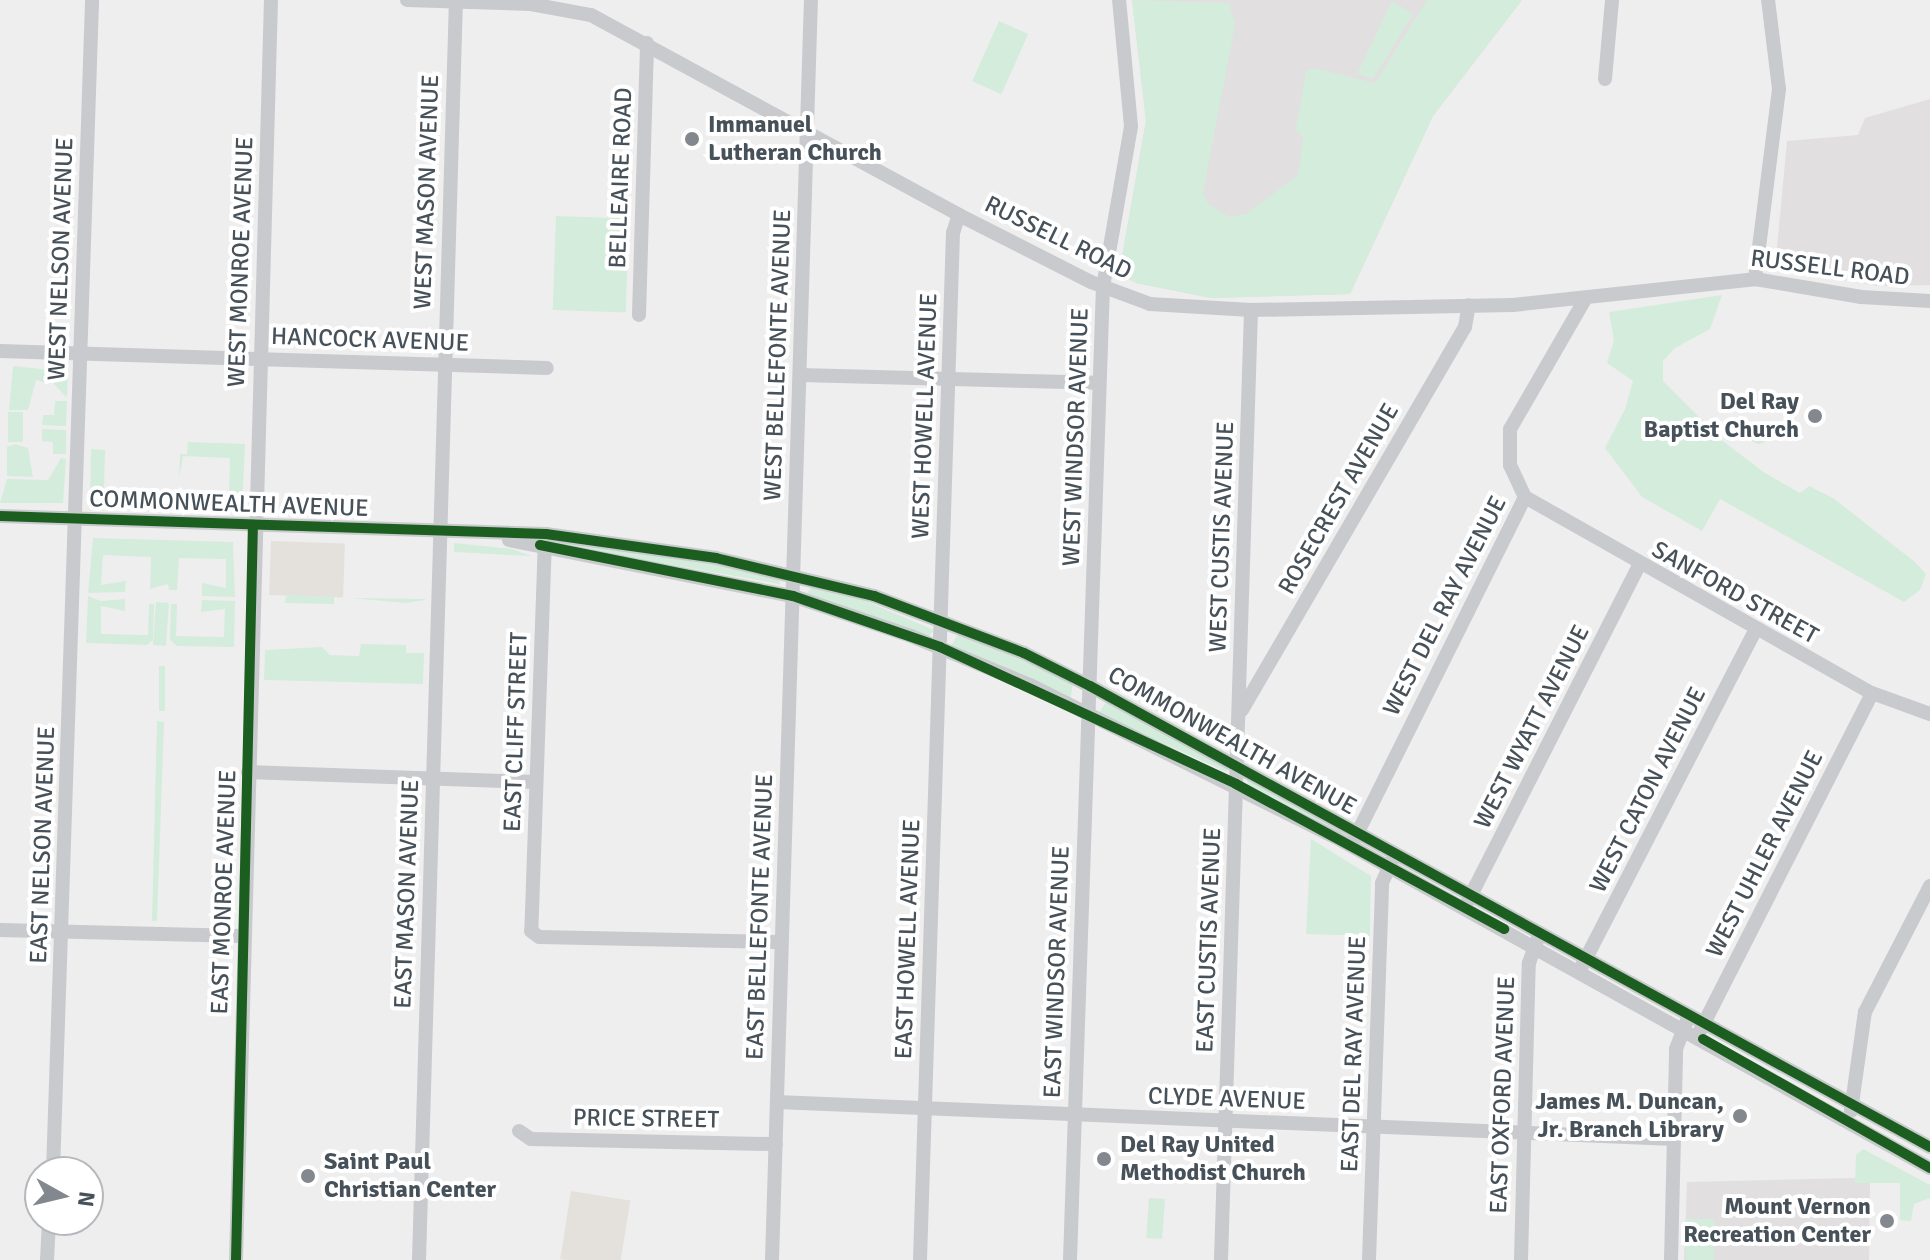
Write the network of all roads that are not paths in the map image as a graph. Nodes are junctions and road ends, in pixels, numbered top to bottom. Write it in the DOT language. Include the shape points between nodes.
graph roads {
  1 [pos="92,0"];
  2 [pos="271,0"];
  3 [pos="407,0"];
  4 [pos="811,0"];
  5 [pos="1119,0"];
  6 [pos="1612,0"];
  7 [pos="1768,0"];
  8 [pos="456,1"];
  9 [pos="647,43"];
  10 [pos="1605,79"];
  11 [pos="805,135"];
  12 [pos="959,215"];
  13 [pos="1755,279"];
  14 [pos="1103,287"];
  15 [pos="1584,301"];
  16 [pos="1930,301"];
  17 [pos="1469,305"];
  18 [pos="1251,310"];
  19 [pos="639,315"];
  20 [pos="0,351"];
  21 [pos="80,353"];
  22 [pos="260,358"];
  23 [pos="444,365"];
  24 [pos="547,368"];
  25 [pos="800,375"];
  26 [pos="948,379"];
  27 [pos="1099,383"];
  28 [pos="1525,497"];
  29 [pos="0,516"];
  30 [pos="74,520"];
  31 [pos="253,525"];
  32 [pos="438,530"];
  33 [pos="545,540"];
  34 [pos="1639,565"];
  35 [pos="793,576"];
  36 [pos="793,596"];
  37 [pos="941,619"];
  38 [pos="1756,629"];
  39 [pos="940,647"];
  40 [pos="1090,686"];
  41 [pos="1872,693"];
  42 [pos="1239,713"];
  43 [pos="1930,714"];
  44 [pos="1089,715"];
  45 [pos="1237,765"];
  46 [pos="248,772"];
  47 [pos="432,779"];
  48 [pos="536,782"];
  49 [pos="1236,784"];
  50 [pos="1355,831"];
  51 [pos="1353,847"];
  52 [pos="1393,860"];
  53 [pos="1930,886"];
  54 [pos="1468,902"];
  55 [pos="0,930"];
  56 [pos="62,932"];
  57 [pos="242,936"];
  58 [pos="1537,939"];
  59 [pos="780,942"];
  60 [pos="1583,965"];
  61 [pos="1687,1022"];
  62 [pos="1701,1029"];
  63 [pos="777,1102"];
  64 [pos="1851,1104"];
  65 [pos="925,1108"];
  66 [pos="1074,1114"];
  67 [pos="1225,1121"];
  68 [pos="1851,1124"];
  69 [pos="1374,1127"];
  70 [pos="519,1131"];
  71 [pos="1524,1133"];
  72 [pos="1674,1139"];
  73 [pos="776,1144"];
  74 [pos="1930,1147"];
  75 [pos="54,1156"];
  76 [pos="1930,1168"];
  77 [pos="48,1236"];
  78 [pos="47,1260"];
  79 [pos="236,1260"];
  80 [pos="419,1260"];
  81 [pos="772,1260"];
  82 [pos="920,1260"];
  83 [pos="1070,1260"];
  84 [pos="1221,1260"];
  85 [pos="1369,1260"];
  86 [pos="1521,1260"];
  87 [pos="1671,1260"];
  1 -- 21 [label="street, WEST NELSON AVENUE"];
  2 -- 22 [label="street, WEST MONROE AVENUE"];
  3 -- 8 [label="street, RUSSELL ROAD"];
  4 -- 11 [label="street, WEST BELLEFONTE AVENUE"];
  5 -- 14 [label="street, WEST WINDSOR AVENUE" via="1131,126"];
  6 -- 10 [label="street"];
  7 -- 13 [label="street" via="1779,89"];
  8 -- 9 [label="street, RUSSELL ROAD" via="568,8"];
  8 -- 23 [label="street, WEST MASON AVENUE"];
  9 -- 11 [label="street, RUSSELL ROAD"];
  9 -- 19 [label="street, BELLEAIRE ROAD"];
  11 -- 12 [label="street, RUSSELL ROAD"];
  11 -- 25 [label="street, WEST BELLEFONTE AVENUE"];
  12 -- 14 [label="street, RUSSELL ROAD"];
  12 -- 26 [label="street, WEST HOWELL AVENUE" via="953,233"];
  13 -- 15 [label="street, RUSSELL ROAD" via="1712,280"];
  13 -- 16 [label="street, RUSSELL ROAD" via="1861,297"];
  14 -- 18 [label="street, RUSSELL ROAD" via="1166,307"];
  14 -- 27 [label="street, WEST WINDSOR AVENUE"];
  15 -- 17 [label="street, RUSSELL ROAD"];
  15 -- 28 [label="street, WEST DEL RAY AVENUE" via="1510,429 1510,465"];
  17 -- 18 [label="street, RUSSELL ROAD"];
  17 -- 42 [label="street, ROSECREST AVENUE" via="1465,327"];
  18 -- 42 [label="street, WEST CUSTIS AVENUE"];
  20 -- 21 [label="street, HANCOCK AVENUE"];
  21 -- 22 [label="street, HANCOCK AVENUE"];
  21 -- 30 [label="street, WEST NELSON AVENUE"];
  22 -- 23 [label="street, HANCOCK AVENUE"];
  22 -- 31 [label="street, WEST MONROE AVENUE"];
  23 -- 24 [label="street, HANCOCK AVENUE"];
  23 -- 32 [label="street, WEST MASON AVENUE"];
  25 -- 26 [label="street"];
  25 -- 35 [label="street, WEST BELLEFONTE AVENUE"];
  26 -- 27 [label="street"];
  26 -- 37 [label="street, WEST HOWELL AVENUE"];
  27 -- 40 [label="street, WEST WINDSOR AVENUE"];
  28 -- 34 [label="street, SANFORD STREET"];
  28 -- 50 [label="street, WEST DEL RAY AVENUE"];
  29 -- 30 [label="street, COMMONWEALTH AVENUE"];
  30 -- 31 [label="street, COMMONWEALTH AVENUE"];
  30 -- 56 [label="street, EAST NELSON AVENUE"];
  31 -- 32 [label="street, COMMONWEALTH AVENUE"];
  31 -- 46 [label="street, EAST MONROE AVENUE"];
  32 -- 33 [label="street, COMMONWEALTH AVENUE"];
  32 -- 47 [label="street, EAST MASON AVENUE"];
  33 -- 35 [label="street, COMMONWEALTH AVENUE" via="640,544"];
  33 -- 36 [label="street, COMMONWEALTH AVENUE"];
  33 -- 48 [label="street, EAST CLIFF STREET"];
  34 -- 38 [label="street, SANFORD STREET"];
  34 -- 54 [label="street, WEST WYATT AVENUE"];
  35 -- 36 [label="street, EAST BELLEFONTE AVENUE"];
  35 -- 37 [label="street, COMMONWEALTH AVENUE"];
  36 -- 39 [label="street, COMMONWEALTH AVENUE"];
  36 -- 59 [label="street, EAST BELLEFONTE AVENUE"];
  37 -- 39 [label="street, EAST HOWELL AVENUE"];
  37 -- 40 [label="street, COMMONWEALTH AVENUE"];
  38 -- 41 [label="street, SANFORD STREET"];
  38 -- 60 [label="street, WEST CATON AVENUE"];
  39 -- 44 [label="street, COMMONWEALTH AVENUE"];
  39 -- 65 [label="street, EAST HOWELL AVENUE"];
  40 -- 44 [label="street, EAST WINDSOR AVENUE"];
  40 -- 45 [label="street, COMMONWEALTH AVENUE"];
  41 -- 43 [label="street, SANFORD STREET"];
  41 -- 62 [label="street, WEST UHLER AVENUE"];
  42 -- 45 [label="street, WEST CUSTIS AVENUE"];
  44 -- 49 [label="street, COMMONWEALTH AVENUE"];
  44 -- 66 [label="street, EAST WINDSOR AVENUE"];
  45 -- 49 [label="street, EAST CUSTIS AVENUE"];
  45 -- 50 [label="street, COMMONWEALTH AVENUE"];
  46 -- 47 [label="street"];
  46 -- 57 [label="street, EAST MONROE AVENUE"];
  47 -- 48 [label="street"];
  47 -- 80 [label="street, EAST MASON AVENUE"];
  48 -- 59 [label="street, EAST CLIFF STREET" via="531,931 539,937"];
  49 -- 51 [label="street, COMMONWEALTH AVENUE"];
  49 -- 67 [label="street, EAST CUSTIS AVENUE"];
  50 -- 51 [label="street, WEST DEL RAY AVENUE"];
  50 -- 52 [label="street, COMMONWEALTH AVENUE"];
  51 -- 52 [label="street, COMMONWEALTH AVENUE"];
  52 -- 54 [label="street, COMMONWEALTH AVENUE"];
  52 -- 69 [label="street, EAST DEL RAY AVENUE" via="1382,883"];
  53 -- 64 [label="street" via="1865,1012"];
  54 -- 58 [label="street, COMMONWEALTH AVENUE"];
  55 -- 56 [label="street"];
  56 -- 57 [label="street"];
  56 -- 75 [label="street, EAST NELSON AVENUE"];
  57 -- 79 [label="street, EAST MONROE AVENUE"];
  58 -- 60 [label="street, COMMONWEALTH AVENUE"];
  58 -- 71 [label="street, EAST OXFORD AVENUE" via="1529,963"];
  59 -- 63 [label="street, EAST BELLEFONTE AVENUE"];
  60 -- 61 [label="street, COMMONWEALTH AVENUE"];
  61 -- 62 [label="street, COMMONWEALTH AVENUE"];
  61 -- 72 [label="street" via="1676,1049"];
  62 -- 64 [label="street, COMMONWEALTH AVENUE"];
  62 -- 68 [label="street, COMMONWEALTH AVENUE"];
  63 -- 65 [label="street, CLYDE AVENUE"];
  63 -- 73 [label="street, EAST BELLEFONTE AVENUE"];
  64 -- 68 [label="street"];
  64 -- 74 [label="street, COMMONWEALTH AVENUE"];
  65 -- 66 [label="street, CLYDE AVENUE"];
  65 -- 82 [label="street, EAST HOWELL AVENUE"];
  66 -- 67 [label="street, CLYDE AVENUE"];
  66 -- 83 [label="street, EAST WINDSOR AVENUE"];
  67 -- 69 [label="street, CLYDE AVENUE"];
  67 -- 84 [label="street, EAST CUSTIS AVENUE"];
  68 -- 76 [label="street, COMMONWEALTH AVENUE"];
  69 -- 71 [label="street, CLYDE AVENUE"];
  69 -- 85 [label="street, EAST DEL RAY AVENUE"];
  70 -- 73 [label="street, PRICE STREET" via="531,1139"];
  71 -- 72 [label="street, CLYDE AVENUE"];
  71 -- 86 [label="street, EAST OXFORD AVENUE"];
  72 -- 87 [label="street"];
  73 -- 81 [label="street, EAST BELLEFONTE AVENUE"];
  77 -- 78 [label="street"];
}
